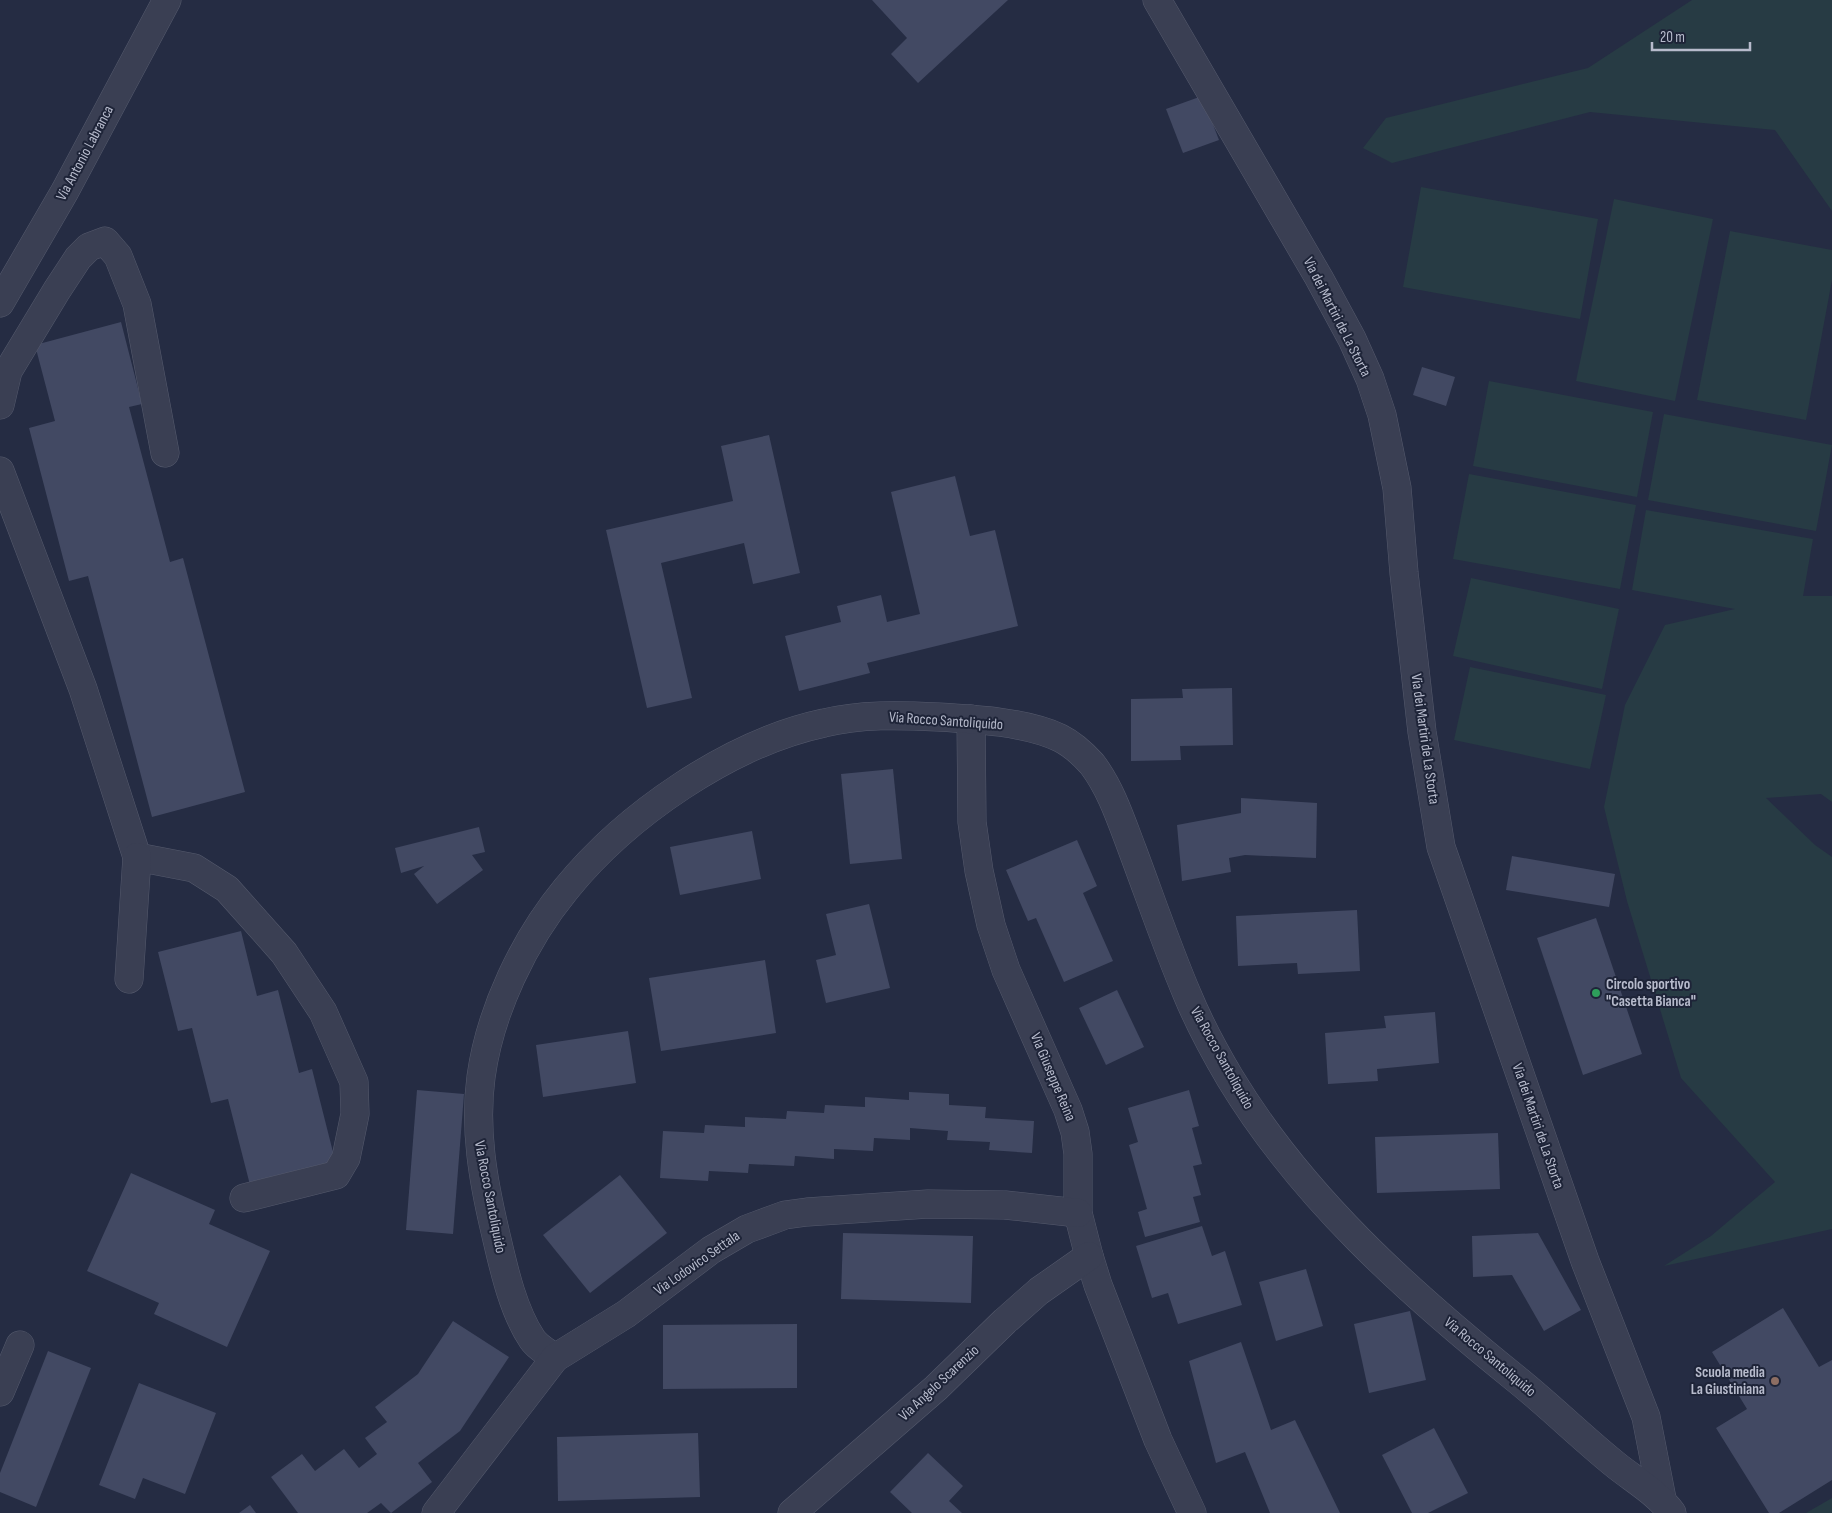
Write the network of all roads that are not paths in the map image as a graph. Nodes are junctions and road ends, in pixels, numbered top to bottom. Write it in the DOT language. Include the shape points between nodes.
graph roads {
  1 [pos="167,0"];
  2 [pos="1157,0"];
  3 [pos="0,303"];
  4 [pos="0,404"];
  5 [pos="165,453"];
  6 [pos="0,469"];
  7 [pos="971,719"];
  8 [pos="137,857"];
  9 [pos="129,979"];
  10 [pos="244,1198"];
  11 [pos="1078,1213"];
  12 [pos="1089,1256"];
  13 [pos="20,1345"];
  14 [pos="555,1358"];
  15 [pos="0,1392"];
  16 [pos="1667,1506"];
  17 [pos="436,1513"];
  18 [pos="792,1513"];
  19 [pos="1192,1513"];
  1 -- 3 [label="street, Via Antonio Labranca" via="65,191"];
  2 -- 16 [label="street, Via dei Martiri de La Storta" via="1319,278 1370,379 1382,415 1397,488 1422,732 1441,847 1586,1261 1646,1417"];
  4 -- 5 [label="street" via="8,371 57,290 89,246 105,241 118,256 138,304"];
  6 -- 8 [label="street" via="83,689"];
  7 -- 11 [label="street, Via Giuseppe Reina" via="972,822 981,880 991,926 1006,970 1075,1132"];
  7 -- 14 [label="street, Via Rocco Santoliquido" via="866,716 808,726 753,747 688,782 626,828 585,867 549,912 519,963 495,1018 481,1077 477,1129 484,1182 510,1289 534,1343"];
  7 -- 16 [label="street, Via Rocco Santoliquido" via="1047,733 1083,754 1110,794 1186,992 1207,1038 1284,1158 1359,1241 1465,1338"];
  8 -- 9 [label="street"];
  8 -- 10 [label="street" via="194,868 227,889 284,953 318,1005 354,1082 355,1114 346,1158 336,1175"];
  11 -- 12 [label="street, Via Giuseppe Reina"];
  11 -- 14 [label="street, Via Lodovico Settala" via="1005,1205 928,1204 846,1208 785,1216 747,1229 710,1250 626,1314"];
  12 -- 18 [label="street, Via Angelo Scarenzio" via="1032,1297 936,1388"];
  12 -- 19 [label="street, Via Giuseppe Reina" via="1158,1440"];
  13 -- 15 [label="street"];
  14 -- 17 [label="street, Via Lodovico Settala"];
}
